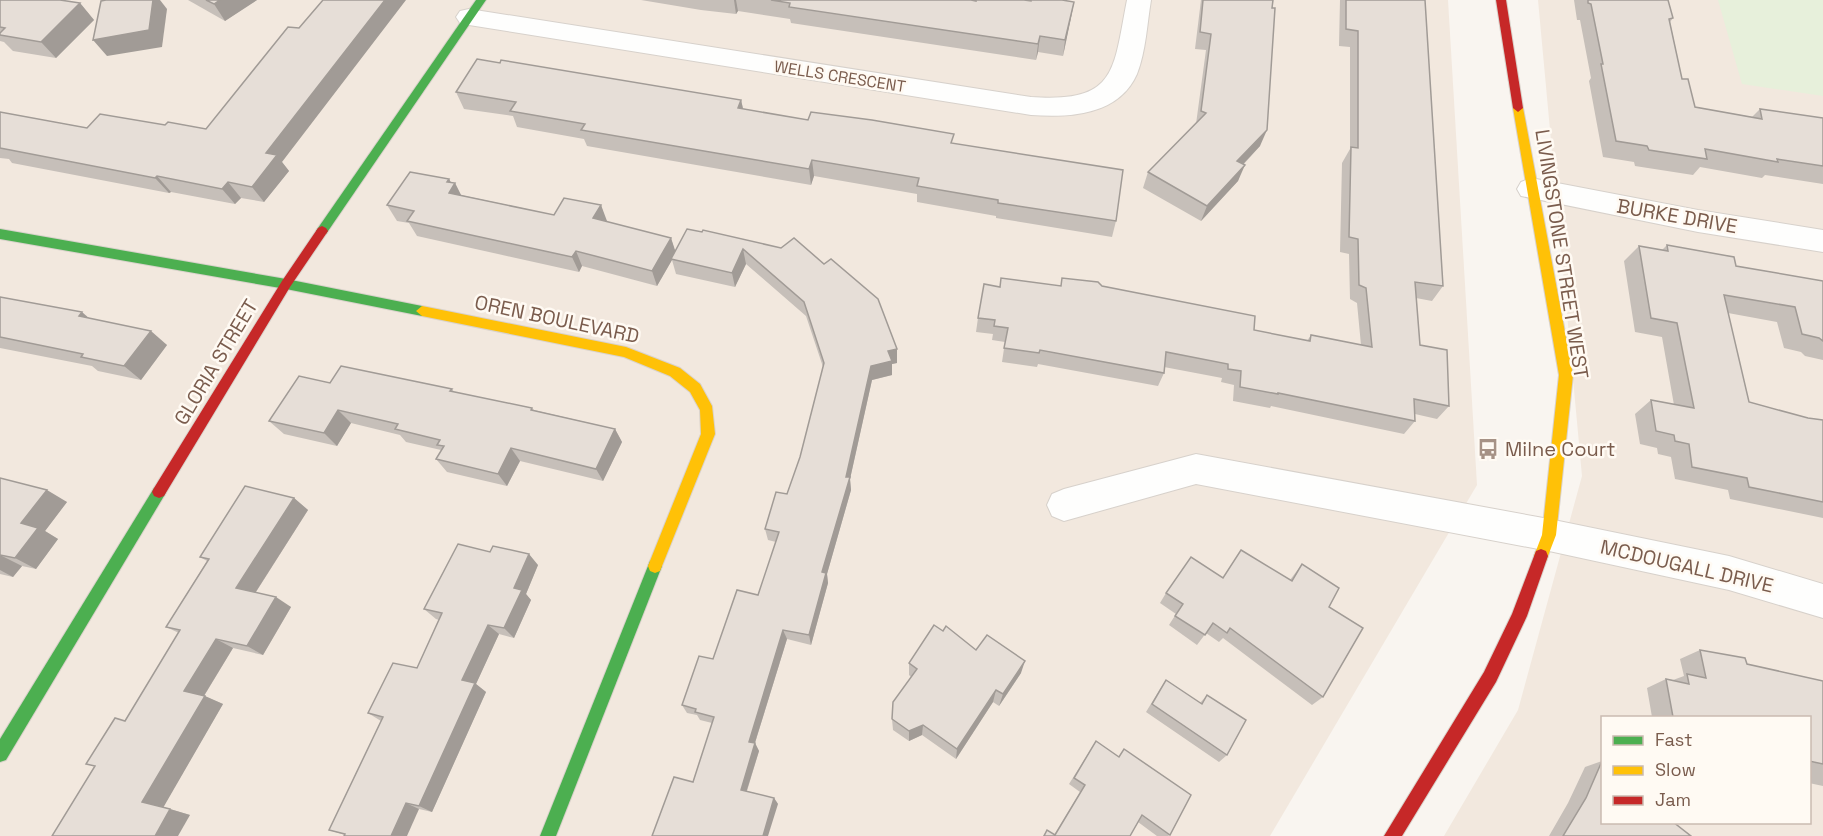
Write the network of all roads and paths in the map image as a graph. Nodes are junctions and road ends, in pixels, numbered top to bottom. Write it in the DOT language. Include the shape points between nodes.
graph roads {
  1 [pos="1139,0"];
  2 [pos="1501,0"];
  3 [pos="475,9"];
  4 [pos="1531,189"];
  5 [pos="0,234"];
  6 [pos="1823,241"];
  7 [pos="286,284"];
  8 [pos="1064,506"];
  9 [pos="1550,535"];
  10 [pos="1823,601"];
  11 [pos="6,732"];
  12 [pos="548,836"];
  13 [pos="1392,836"];
  1 -- 3 [label="street, WELLS CRESCENT" via="1123,76 1091,104 1062,109"];
  2 -- 4 [label="street, LIVINGSTONE STREET WEST"];
  3 -- 7 [label="street, GLORIA STREET"];
  4 -- 6 [label="street, BURKE DRIVE"];
  4 -- 9 [label="street, LIVINGSTONE STREET WEST" via="1566,375"];
  5 -- 7 [label="street, OREN BOULEVARD"];
  7 -- 11 [label="street, GLORIA STREET"];
  7 -- 12 [label="street, OREN BOULEVARD" via="626,352 674,371 702,396 708,412 708,434"];
  8 -- 9 [label="street" via="1196,468"];
  9 -- 10 [label="street, MCDOUGALL DRIVE" via="1729,573"];
  9 -- 13 [label="street, LIVINGSTONE STREET WEST" via="1490,677"];
}
